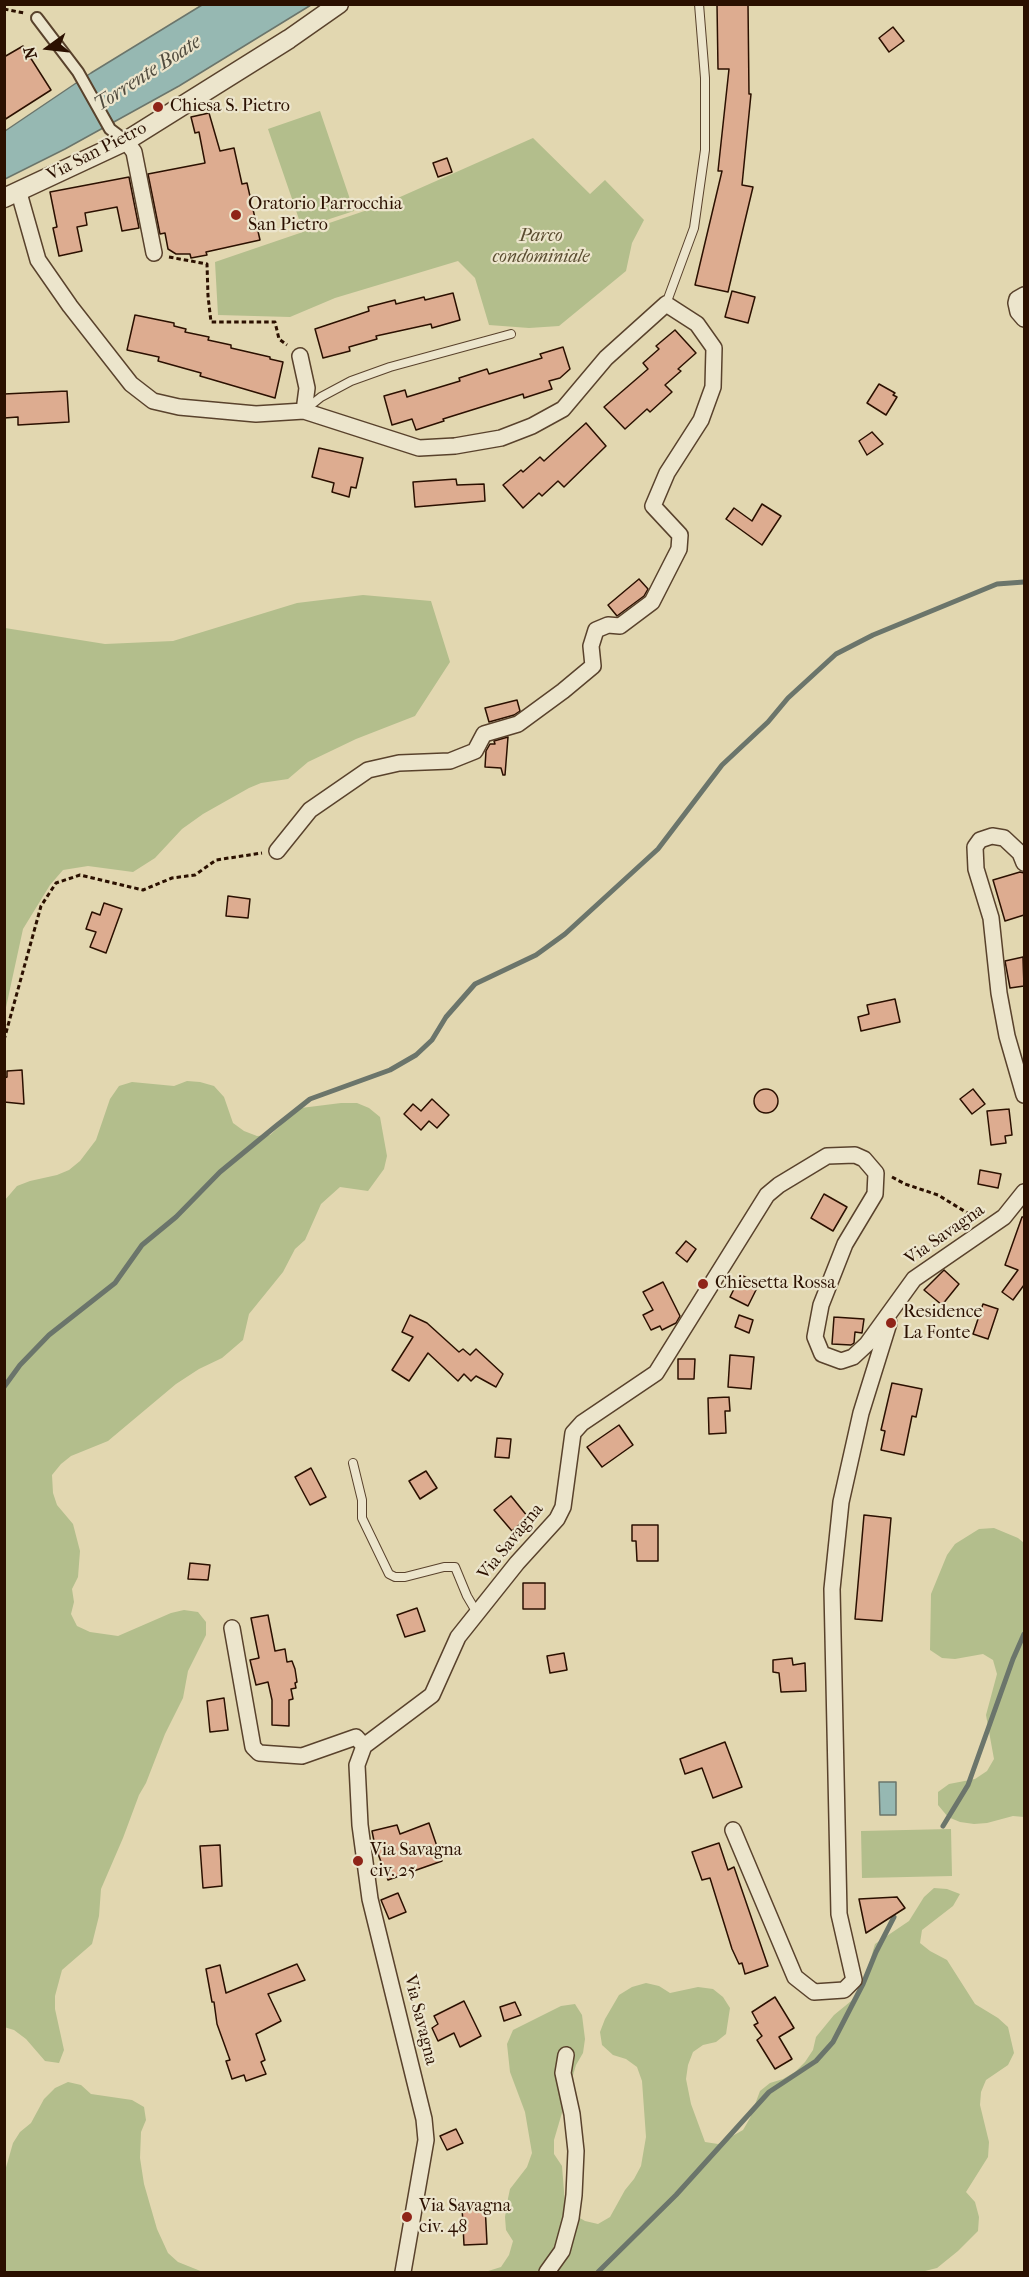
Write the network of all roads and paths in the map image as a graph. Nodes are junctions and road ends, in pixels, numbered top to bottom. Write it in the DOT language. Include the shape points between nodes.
graph roads {
  1 [pos="339,4"];
  2 [pos="699,4"];
  3 [pos="4,9"];
  4 [pos="37,18"];
  5 [pos="126,141"];
  6 [pos="12,195"];
  7 [pos="154,253"];
  8 [pos="1024,296"];
  9 [pos="666,304"];
  10 [pos="1024,319"];
  11 [pos="511,334"];
  12 [pos="300,356"];
  13 [pos="304,411"];
  14 [pos="277,851"];
  15 [pos="1024,863"];
  16 [pos="4,1040"];
  17 [pos="1024,1095"];
  18 [pos="876,1173"];
  19 [pos="1024,1192"];
  20 [pos="984,1231"];
  21 [pos="892,1311"];
  22 [pos="353,1463"];
  23 [pos="478,1614"];
  24 [pos="232,1628"];
  25 [pos="364,1746"];
  26 [pos="733,1830"];
  27 [pos="566,2055"];
  28 [pos="404,2270"];
  29 [pos="547,2272"];
  1 -- 5 [label="street, Via San Pietro"];
  2 -- 9 [label="lane" via="705,150 694,228"];
  3 -- 4 [label="path"];
  4 -- 5 [label="street" via="78,72 110,129"];
  5 -- 6 [label="street, Via San Pietro"];
  5 -- 7 [label="street" via="135,152"];
  6 -- 13 [label="street" via="38,260 131,384 153,401 256,414"];
  7 -- 12 [label="path" via="207,264 211,322 275,322 279,339"];
  8 -- 10 [label="street" via="1016,303"];
  9 -- 13 [label="street" via="606,358 563,409 501,438 419,448"];
  9 -- 14 [label="street" via="697,324 714,348 713,387 701,420 667,473 653,506 680,535 679,549 652,602 620,626 596,630 591,646 593,666 518,724 484,734 475,751 450,761 399,763 368,770 310,810"];
  11 -- 13 [label="lane" via="351,381"];
  12 -- 13 [label="street" via="307,388"];
  14 -- 16 [label="path" via="216,860 195,875 172,878 143,890 80,875 56,883 41,906"];
  15 -- 17 [label="street" via="1020,853 1004,838 992,836 975,846 976,868 991,918 1007,1036"];
  18 -- 20 [label="path" via="938,1195 975,1218"];
  18 -- 21 [label="street, Via Savagna" via="874,1194 845,1244 821,1305 815,1337 822,1354 841,1361 854,1357"];
  18 -- 23 [label="street, Via Savagna" via="855,1155 827,1156 767,1195 656,1373 573,1433 558,1519"];
  19 -- 20 [label="street, Via Savagna" via="1004,1217"];
  20 -- 21 [label="street, Via Savagna" via="914,1279"];
  21 -- 26 [label="street" via="851,1457 832,1589 840,1914 854,1980 844,1990 814,1992 795,1977"];
  22 -- 23 [label="lane" via="362,1518 389,1574 405,1577 455,1567"];
  23 -- 25 [label="street, Via Savagna" via="458,1637 432,1695"];
  24 -- 25 [label="street" via="253,1747 259,1753 302,1756 356,1737"];
  25 -- 28 [label="street, Via Savagna" via="357,1765 370,1899 426,2140"];
  27 -- 29 [label="street" via="563,2073 576,2151 574,2195 562,2251"];
}
